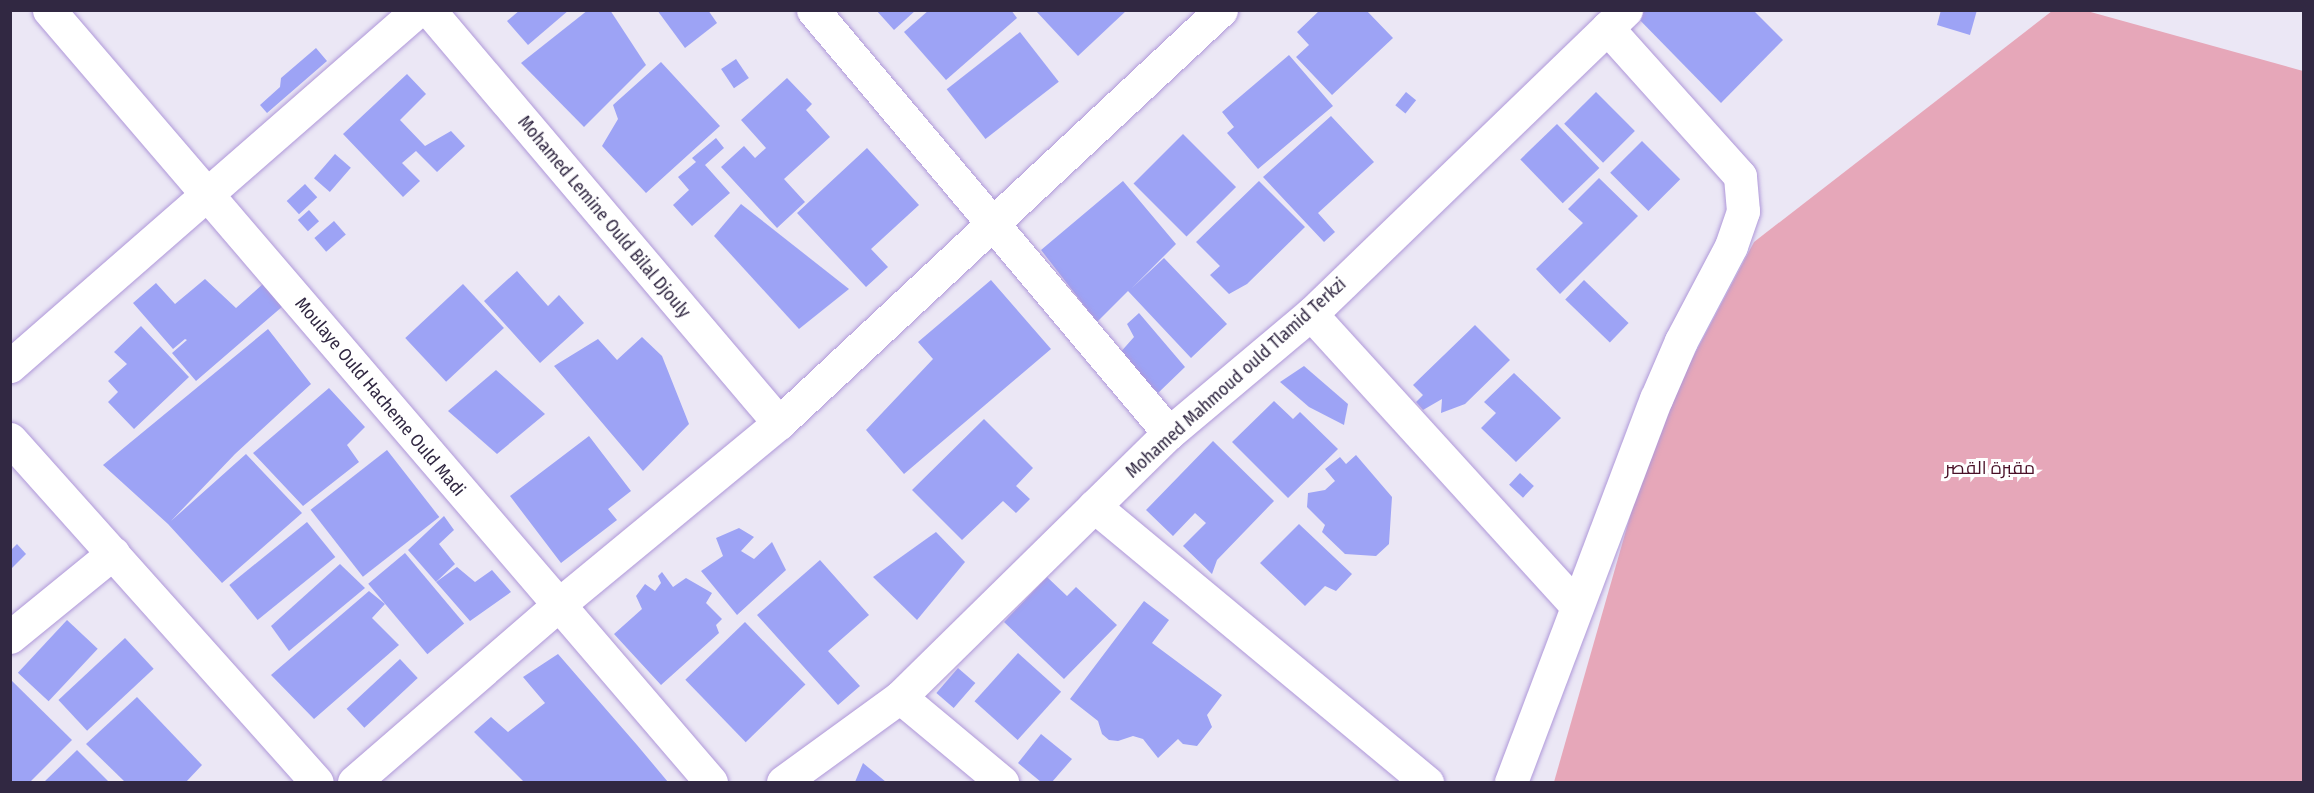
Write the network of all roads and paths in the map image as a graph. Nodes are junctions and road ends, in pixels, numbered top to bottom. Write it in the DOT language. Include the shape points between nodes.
graph roads {
  1 [pos="50,10"];
  2 [pos="418,10"];
  3 [pos="429,10"];
  4 [pos="813,10"];
  5 [pos="1221,10"];
  6 [pos="1617,20"];
  7 [pos="208,193"];
  8 [pos="993,224"];
  9 [pos="1311,314"];
  10 [pos="10,366"];
  11 [pos="779,423"];
  12 [pos="1169,433"];
  13 [pos="10,439"];
  14 [pos="1094,506"];
  15 [pos="113,553"];
  16 [pos="1576,605"];
  17 [pos="557,606"];
  18 [pos="10,637"];
  19 [pos="900,697"];
  20 [pos="317,783"];
  21 [pos="354,783"];
  22 [pos="711,783"];
  23 [pos="783,783"];
  24 [pos="1002,783"];
  25 [pos="1427,783"];
  26 [pos="1511,783"];
  1 -- 7 [label="street, Moulaye Ould Hacheme Ould Madi"];
  2 -- 7 [label="street"];
  3 -- 11 [label="street, Mohamed Lemine Ould Bilal Djouly"];
  4 -- 8 [label="street"];
  5 -- 8 [label="street"];
  6 -- 9 [label="street, Mohamed Mahmoud ould Tlamid Terkzi"];
  6 -- 16 [label="street" via="1740,176 1743,210 1731,246 1681,341 1656,399"];
  7 -- 10 [label="street"];
  7 -- 17 [label="street, Moulaye Ould Hacheme Ould Madi"];
  8 -- 11 [label="street"];
  8 -- 12 [label="street"];
  9 -- 12 [label="street, Mohamed Mahmoud ould Tlamid Terkzi"];
  9 -- 16 [label="street"];
  11 -- 17 [label="street"];
  12 -- 14 [label="street, Mohamed Mahmoud ould Tlamid Terkzi"];
  13 -- 15 [label="street"];
  14 -- 19 [label="street, Mohamed Mahmoud ould Tlamid Terkzi"];
  14 -- 25 [label="street"];
  15 -- 18 [label="street"];
  15 -- 20 [label="street"];
  16 -- 26 [label="street"];
  17 -- 21 [label="street"];
  17 -- 22 [label="street, Moulaye Ould Hacheme Ould Madi"];
  19 -- 23 [label="street, Mohamed Mahmoud ould Tlamid Terkzi"];
  19 -- 24 [label="street"];
}
